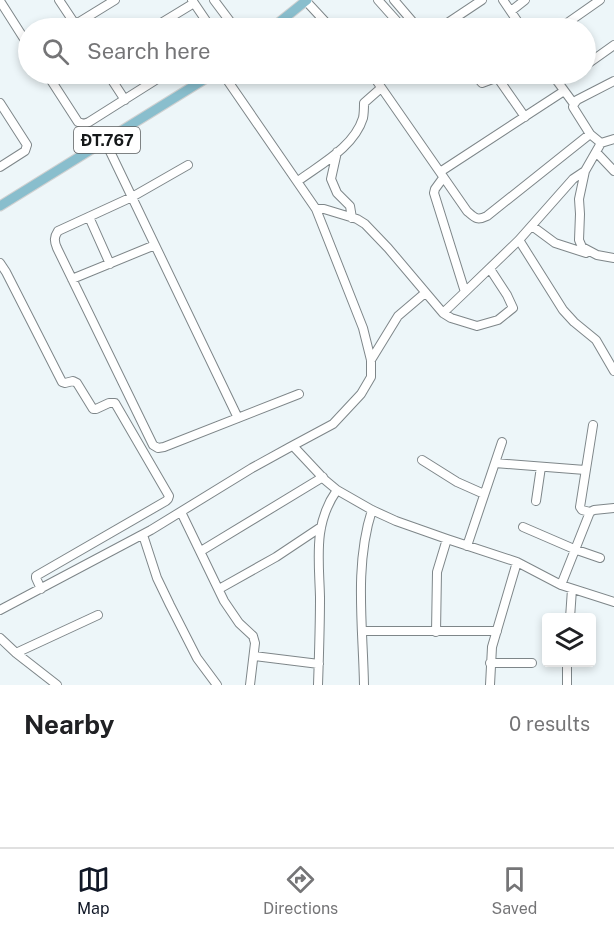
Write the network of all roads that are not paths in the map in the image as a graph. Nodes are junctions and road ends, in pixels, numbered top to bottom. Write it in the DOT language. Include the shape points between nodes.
graph roads {
  1 [pos="59,0"];
  2 [pos="115,0"];
  3 [pos="214,0"];
  4 [pos="378,0"];
  5 [pos="394,0"];
  6 [pos="482,0"];
  7 [pos="503,0"];
  8 [pos="525,0"];
  9 [pos="600,0"];
  10 [pos="0,1"];
  11 [pos="306,1"];
  12 [pos="193,2"];
  13 [pos="511,11"];
  14 [pos="408,16"];
  15 [pos="457,17"];
  16 [pos="71,18"];
  17 [pos="88,18"];
  18 [pos="168,18"];
  19 [pos="204,18"];
  20 [pos="228,18"];
  21 [pos="285,18"];
  22 [pos="322,18"];
  23 [pos="394,18"];
  24 [pos="516,18"];
  25 [pos="574,18"];
  26 [pos="18,29"];
  27 [pos="614,45"];
  28 [pos="596,57"];
  29 [pos="614,81"];
  30 [pos="53,84"];
  31 [pos="115,84"];
  32 [pos="150,84"];
  33 [pos="197,84"];
  34 [pos="230,84"];
  35 [pos="379,84"];
  36 [pos="502,84"];
  37 [pos="559,84"];
  38 [pos="381,88"];
  39 [pos="564,91"];
  40 [pos="125,100"];
  41 [pos="0,104"];
  42 [pos="574,104"];
  43 [pos="525,117"];
  44 [pos="590,134"];
  45 [pos="614,139"];
  46 [pos="105,141"];
  47 [pos="601,143"];
  48 [pos="337,152"];
  49 [pos="596,152"];
  50 [pos="188,165"];
  51 [pos="0,167"];
  52 [pos="585,171"];
  53 [pos="614,171"];
  54 [pos="442,175"];
  55 [pos="298,181"];
  56 [pos="132,197"];
  57 [pos="0,206"];
  58 [pos="316,209"];
  59 [pos="89,217"];
  60 [pos="352,218"];
  61 [pos="532,226"];
  62 [pos="519,240"];
  63 [pos="155,245"];
  64 [pos="597,255"];
  65 [pos="614,258"];
  66 [pos="0,263"];
  67 [pos="110,264"];
  68 [pos="490,269"];
  69 [pos="72,279"];
  70 [pos="465,292"];
  71 [pos="425,293"];
  72 [pos="443,313"];
  73 [pos="371,360"];
  74 [pos="614,371"];
  75 [pos="299,394"];
  76 [pos="238,418"];
  77 [pos="592,425"];
  78 [pos="502,442"];
  79 [pos="292,446"];
  80 [pos="422,459"];
  81 [pos="495,463"];
  82 [pos="541,466"];
  83 [pos="585,470"];
  84 [pos="323,477"];
  85 [pos="338,490"];
  86 [pos="484,494"];
  87 [pos="536,501"];
  88 [pos="614,508"];
  89 [pos="372,510"];
  90 [pos="182,512"];
  91 [pos="590,512"];
  92 [pos="321,527"];
  93 [pos="523,527"];
  94 [pos="143,535"];
  95 [pos="447,539"];
  96 [pos="467,546"];
  97 [pos="574,549"];
  98 [pos="201,551"];
  99 [pos="600,558"];
  100 [pos="517,562"];
  101 [pos="561,585"];
  102 [pos="41,589"];
  103 [pos="219,589"];
  104 [pos="572,589"];
  105 [pos="614,602"];
  106 [pos="0,610"];
  107 [pos="570,613"];
  108 [pos="98,615"];
  109 [pos="362,631"];
  110 [pos="497,631"];
  111 [pos="436,632"];
  112 [pos="0,638"];
  113 [pos="16,653"];
  114 [pos="254,656"];
  115 [pos="490,663"];
  116 [pos="532,663"];
  117 [pos="319,664"];
  118 [pos="567,667"];
  119 [pos="57,685"];
  120 [pos="218,685"];
  121 [pos="250,685"];
  122 [pos="318,685"];
  123 [pos="364,685"];
  124 [pos="490,685"];
  125 [pos="567,685"];
  1 -- 16 [label="street"];
  2 -- 17 [label="street"];
  3 -- 20 [label="street"];
  4 -- 23 [label="street"];
  5 -- 14 [label="street"];
  6 -- 15 [label="street"];
  7 -- 13 [label="street"];
  8 -- 13 [label="street"];
  9 -- 25 [label="street"];
  10 -- 26 [label="street"];
  11 -- 21 [label="main road"];
  11 -- 22 [label="street"];
  12 -- 18 [label="street"];
  12 -- 19 [label="street"];
  13 -- 24 [label="street"];
  27 -- 28 [label="street"];
  29 -- 42 [label="street"];
  30 -- 40 [label="street" via="78,122 84,124"];
  31 -- 40 [label="street"];
  32 -- 40 [label="street"];
  33 -- 46 [label="main road, ĐT.767"];
  34 -- 55 [label="street"];
  35 -- 38 [label="street"];
  36 -- 43 [label="street"];
  37 -- 39 [label="street"];
  38 -- 48 [label="street" via="365,102 359,127"];
  38 -- 54 [label="street"];
  39 -- 42 [label="street"];
  39 -- 43 [label="street"];
  41 -- 51 [label="street" via="27,148"];
  42 -- 44 [label="street"];
  43 -- 54 [label="street"];
  44 -- 47 [label="street"];
  44 -- 54 [label="street" via="481,219 467,212"];
  45 -- 47 [label="street"];
  46 -- 56 [label="street"];
  46 -- 57 [label="main road, ĐT.767"];
  47 -- 49 [label="street"];
  48 -- 55 [label="street"];
  48 -- 60 [label="street" via="331,179 337,193 350,206"];
  49 -- 52 [label="street"];
  49 -- 53 [label="street"];
  50 -- 56 [label="street"];
  52 -- 61 [label="street"];
  52 -- 64 [label="street" via="579,199 579,240 582,247"];
  54 -- 70 [label="street" via="434,193"];
  55 -- 58 [label="street"];
  56 -- 59 [label="street"];
  56 -- 63 [label="street"];
  58 -- 60 [label="street"];
  58 -- 73 [label="street" via="363,328"];
  59 -- 67 [label="street"];
  59 -- 69 [label="street" via="55,236 54,242"];
  60 -- 71 [label="street" via="368,227"];
  61 -- 62 [label="street"];
  61 -- 64 [label="street" via="555,243"];
  62 -- 68 [label="street"];
  62 -- 74 [label="street" via="563,310 596,340"];
  63 -- 67 [label="street"];
  63 -- 76 [label="street"];
  64 -- 65 [label="street"];
  66 -- 102 [label="street" via="62,382 75,382 93,409 115,403 169,496 36,576"];
  67 -- 69 [label="street"];
  68 -- 70 [label="street"];
  68 -- 72 [label="street" via="513,308 498,320 477,326"];
  69 -- 76 [label="street" via="153,445 165,447"];
  70 -- 72 [label="street"];
  71 -- 72 [label="street"];
  71 -- 73 [label="street" via="398,316"];
  73 -- 79 [label="street" via="370,380 361,394 333,424"];
  75 -- 76 [label="street"];
  77 -- 83 [label="street"];
  78 -- 81 [label="street"];
  79 -- 84 [label="street"];
  79 -- 90 [label="street"];
  80 -- 86 [label="street"];
  81 -- 82 [label="street"];
  81 -- 86 [label="street"];
  82 -- 83 [label="street"];
  82 -- 87 [label="street"];
  83 -- 91 [label="street" via="580,507"];
  84 -- 85 [label="street"];
  84 -- 98 [label="street"];
  85 -- 89 [label="street"];
  85 -- 92 [label="street" via="329,502"];
  86 -- 96 [label="street"];
  88 -- 91 [label="street"];
  89 -- 95 [label="street"];
  89 -- 109 [label="street" via="364,538"];
  90 -- 94 [label="street"];
  90 -- 98 [label="street"];
  91 -- 97 [label="street"];
  92 -- 103 [label="street"];
  92 -- 117 [label="street"];
  93 -- 97 [label="street"];
  94 -- 102 [label="street"];
  94 -- 120 [label="street" via="170,606 197,658"];
  95 -- 96 [label="street"];
  95 -- 111 [label="street" via="437,572"];
  96 -- 100 [label="street"];
  97 -- 99 [label="street"];
  97 -- 101 [label="street"];
  98 -- 103 [label="street"];
  100 -- 101 [label="street"];
  100 -- 110 [label="street"];
  101 -- 104 [label="street"];
  102 -- 106 [label="street"];
  103 -- 114 [label="street" via="239,623 254,639"];
  104 -- 105 [label="street"];
  104 -- 107 [label="street"];
  108 -- 113 [label="street"];
  109 -- 111 [label="street"];
  109 -- 123 [label="street"];
  110 -- 111 [label="street"];
  110 -- 115 [label="street"];
  112 -- 113 [label="street"];
  113 -- 119 [label="street"];
  114 -- 117 [label="street"];
  114 -- 121 [label="street"];
  115 -- 116 [label="street"];
  115 -- 124 [label="street"];
  117 -- 122 [label="street"];
  118 -- 125 [label="street"];
}
